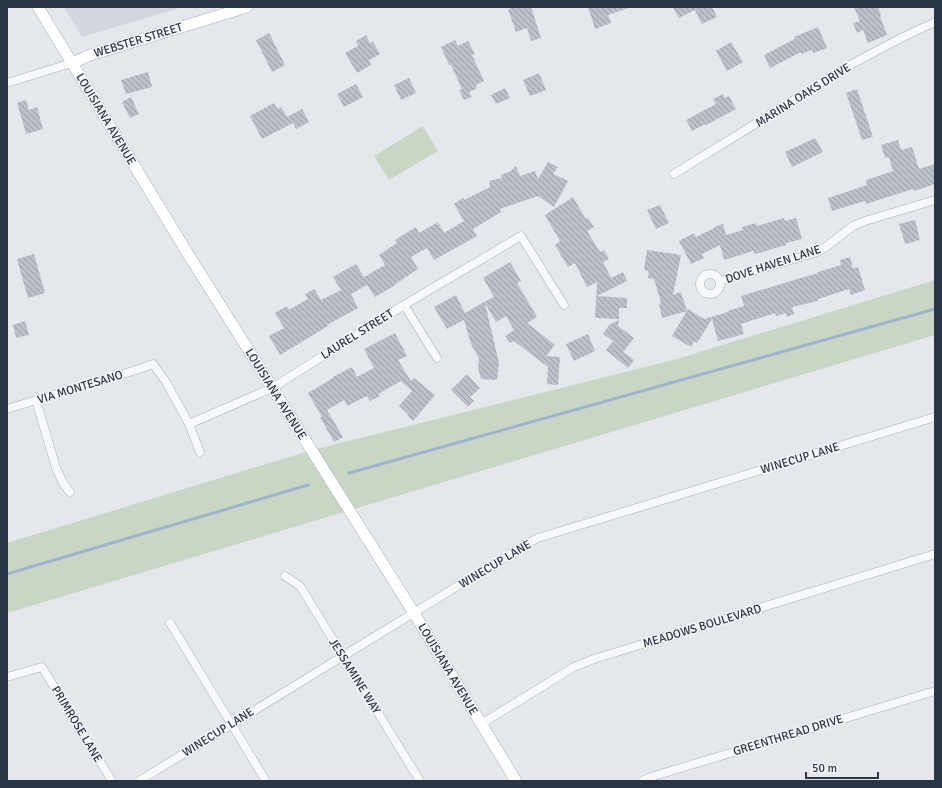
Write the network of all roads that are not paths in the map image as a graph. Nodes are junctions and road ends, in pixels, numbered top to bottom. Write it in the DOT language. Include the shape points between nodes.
graph roads {
  1 [pos="38,7"];
  2 [pos="247,7"];
  3 [pos="935,22"];
  4 [pos="72,63"];
  5 [pos="7,83"];
  6 [pos="674,174"];
  7 [pos="935,200"];
  8 [pos="720,281"];
  9 [pos="564,304"];
  10 [pos="404,305"];
  11 [pos="437,358"];
  12 [pos="272,388"];
  13 [pos="36,400"];
  14 [pos="7,409"];
  15 [pos="935,417"];
  16 [pos="189,424"];
  17 [pos="200,452"];
  18 [pos="70,492"];
  19 [pos="935,554"];
  20 [pos="285,576"];
  21 [pos="414,613"];
  22 [pos="170,623"];
  23 [pos="343,656"];
  24 [pos="7,678"];
  25 [pos="935,691"];
  26 [pos="231,724"];
  27 [pos="481,724"];
  28 [pos="112,781"];
  29 [pos="139,781"];
  30 [pos="266,781"];
  31 [pos="420,781"];
  32 [pos="516,781"];
  33 [pos="642,781"];
  1 -- 4 [label="street, LOUISIANA AVENUE"];
  2 -- 4 [label="street, WEBSTER STREET" via="90,54"];
  3 -- 6 [label="street, MARINA OAKS DRIVE" via="852,64"];
  4 -- 5 [label="street, WEBSTER STREET"];
  4 -- 12 [label="street, LOUISIANA AVENUE"];
  7 -- 8 [label="street, DOVE HAVEN LANE" via="865,221 817,252"];
  9 -- 10 [label="street, LAUREL STREET" via="521,236"];
  10 -- 11 [label="street"];
  10 -- 12 [label="street, LAUREL STREET"];
  12 -- 16 [label="street, LAUREL STREET"];
  12 -- 21 [label="street, LOUISIANA AVENUE"];
  13 -- 14 [label="street, VIA MONTESANO"];
  13 -- 16 [label="street, VIA MONTESANO" via="153,364"];
  13 -- 18 [label="street" via="56,468"];
  15 -- 21 [label="street, WINECUP LANE" via="538,538"];
  16 -- 17 [label="street"];
  19 -- 27 [label="street, MEADOWS BOULEVARD" via="594,659 574,667"];
  20 -- 23 [label="street, JESSAMINE WAY" via="300,586"];
  21 -- 23 [label="street, WINECUP LANE"];
  21 -- 27 [label="street, LOUISIANA AVENUE"];
  22 -- 26 [label="street"];
  23 -- 26 [label="street, WINECUP LANE"];
  23 -- 31 [label="street, JESSAMINE WAY"];
  24 -- 28 [label="street, PRIMROSE LANE" via="42,667"];
  25 -- 33 [label="street, GREENTHREAD DRIVE"];
  26 -- 29 [label="street, WINECUP LANE"];
  26 -- 30 [label="street"];
  27 -- 32 [label="street, LOUISIANA AVENUE"];
}
